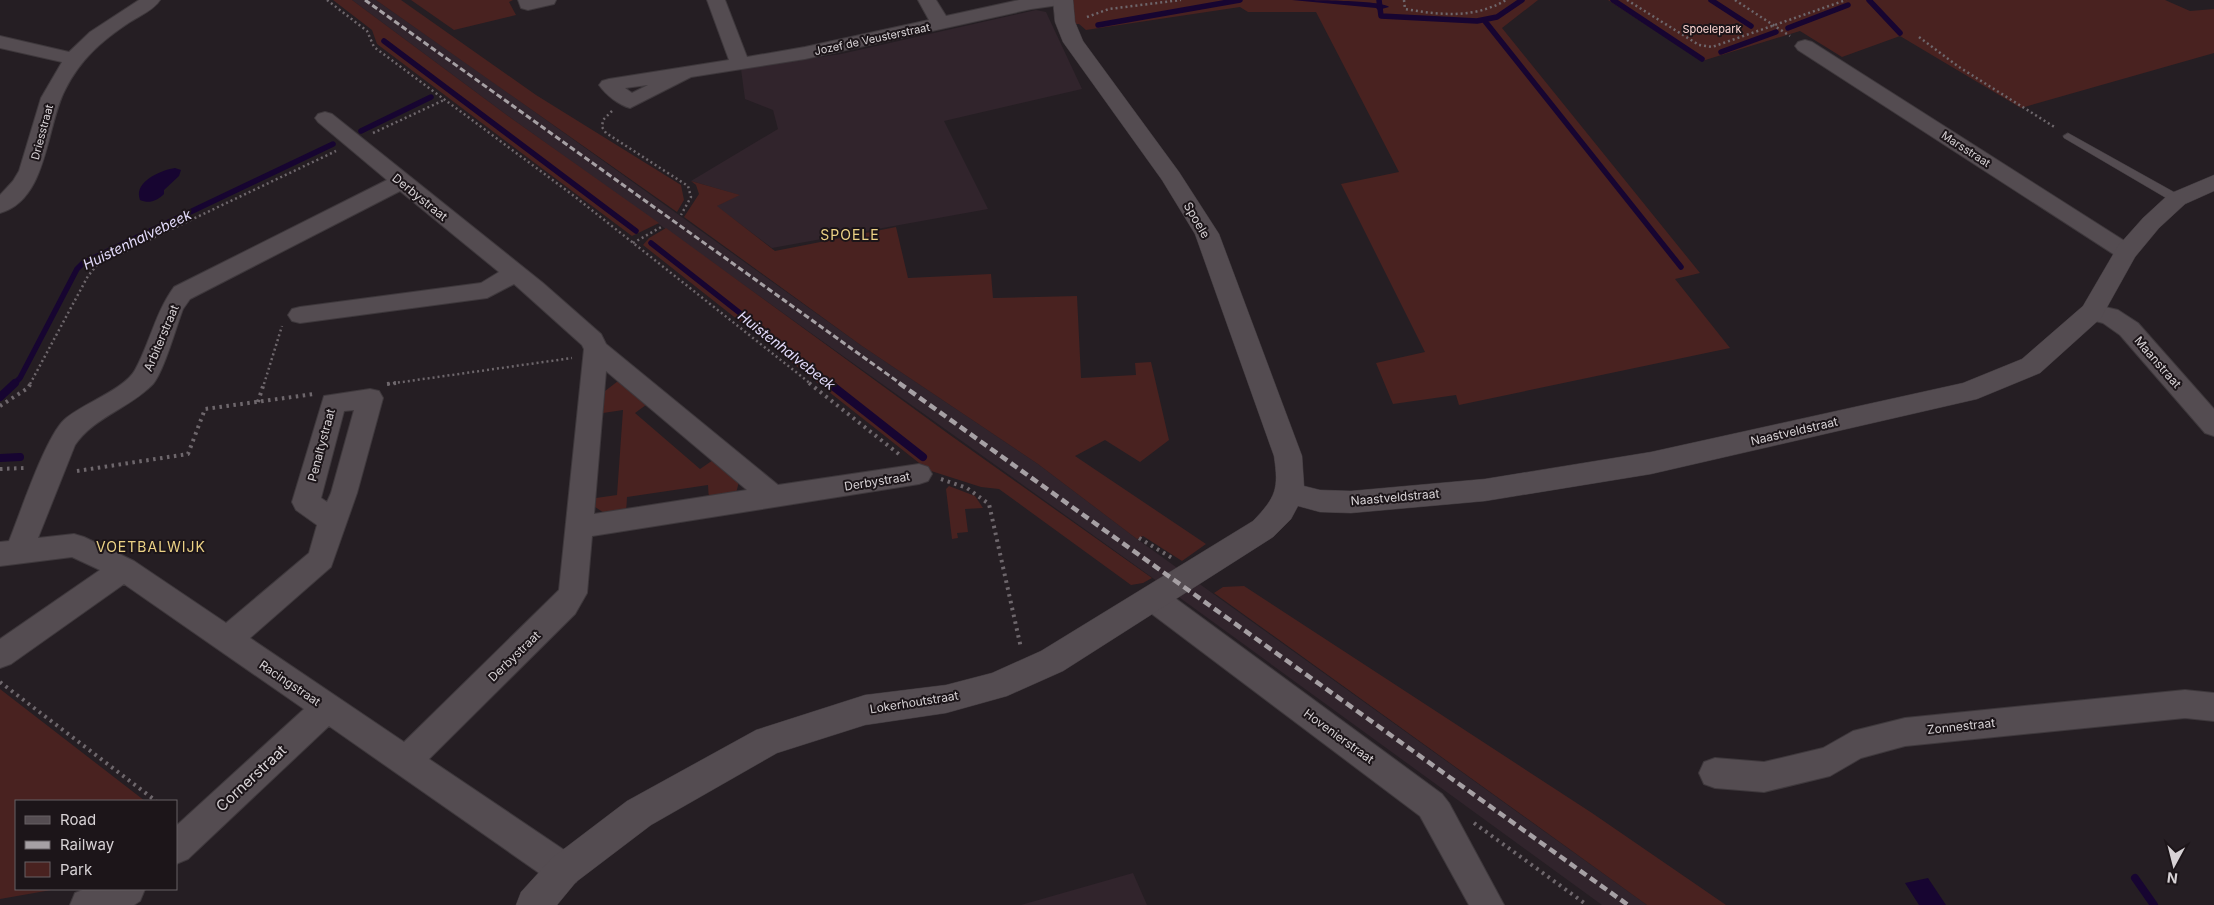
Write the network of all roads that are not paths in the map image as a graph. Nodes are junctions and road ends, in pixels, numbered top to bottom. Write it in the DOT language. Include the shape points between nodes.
graph roads {
  1 [pos="151,0"];
  2 [pos="527,0"];
  3 [pos="547,0"];
  4 [pos="716,0"];
  5 [pos="927,0"];
  6 [pos="1062,7"];
  7 [pos="942,24"];
  8 [pos="0,42"];
  9 [pos="1805,46"];
  10 [pos="73,59"];
  11 [pos="740,64"];
  12 [pos="685,73"];
  13 [pos="325,118"];
  14 [pos="2068,136"];
  15 [pos="400,182"];
  16 [pos="2214,182"];
  17 [pos="2177,199"];
  18 [pos="0,206"];
  19 [pos="2126,252"];
  20 [pos="515,273"];
  21 [pos="2092,312"];
  22 [pos="300,315"];
  23 [pos="596,349"];
  24 [pos="2214,426"];
  25 [pos="919,474"];
  26 [pos="1290,493"];
  27 [pos="775,498"];
  28 [pos="332,521"];
  29 [pos="580,528"];
  30 [pos="10,553"];
  31 [pos="124,569"];
  32 [pos="1154,599"];
  33 [pos="227,640"];
  34 [pos="0,655"];
  35 [pos="2214,707"];
  36 [pos="327,708"];
  37 [pos="405,762"];
  38 [pos="1715,773"];
  39 [pos="178,846"];
  40 [pos="564,870"];
  41 [pos="127,890"];
  42 [pos="87,905"];
  43 [pos="534,905"];
  44 [pos="1487,905"];
  1 -- 10 [label="street, Driesstraat" via="91,42"];
  2 -- 3 [label="street" via="528,4"];
  4 -- 11 [label="street"];
  5 -- 7 [label="street"];
  6 -- 7 [label="street, Jozef de Veusterstraat" via="1031,3"];
  6 -- 26 [label="street, Spoele" via="1077,49 1171,177 1207,234 1288,456"];
  7 -- 11 [label="street, Jozef de Veusterstraat"];
  8 -- 10 [label="street"];
  9 -- 19 [label="street, Marsstraat"];
  10 -- 18 [label="street, Driesstraat" via="51,97 35,161 18,191"];
  11 -- 12 [label="street, Jozef de Veusterstraat"];
  12 -- 12 [label="street, Jozef de Veusterstraat" via="609,85 630,102"];
  13 -- 15 [label="street, Derbystraat"];
  14 -- 17 [label="lane"];
  15 -- 20 [label="street, Derbystraat"];
  15 -- 30 [label="street, Arbiterstraat" via="182,293 172,306 145,376 73,427 62,441"];
  16 -- 17 [label="street, Naastveldstraat"];
  17 -- 19 [label="street, Naastveldstraat" via="2150,223"];
  19 -- 21 [label="street, Naastveldstraat"];
  20 -- 22 [label="street" via="487,290"];
  20 -- 23 [label="street, Derbystraat" via="592,340"];
  21 -- 24 [label="street, Maanstraat" via="2110,316 2129,329"];
  21 -- 26 [label="street, Naastveldstraat" via="2031,366 1959,394 1652,463 1485,490 1351,502 1320,501"];
  23 -- 27 [label="street, Derbystraat"];
  23 -- 29 [label="street, Derbystraat"];
  25 -- 27 [label="street, Derbystraat"];
  26 -- 32 [label="street, Lokerhoutstraat" via="1281,511 1263,529"];
  27 -- 29 [label="street, Derbystraat"];
  28 -- 33 [label="street" via="321,559"];
  29 -- 37 [label="street, Derbystraat" via="576,581 565,605"];
  30 -- 31 [label="street, Racingstraat" via="74,545"];
  31 -- 33 [label="street, Racingstraat"];
  31 -- 34 [label="street"];
  32 -- 40 [label="street, Lokerhoutstraat" via="1029,673 996,686 946,699 865,710 768,741 639,813"];
  32 -- 44 [label="street, Hovenierstraat" via="1422,797 1438,814"];
  33 -- 36 [label="street, Racingstraat"];
  35 -- 38 [label="street, Zonnestraat" via="2176,705 1905,732 1853,746 1830,761 1764,777"];
  36 -- 37 [label="street, Racingstraat"];
  36 -- 39 [label="street, Cornerstraat"];
  37 -- 40 [label="street, Racingstraat"];
  40 -- 43 [label="street, Lokerhoutstraat"];
  41 -- 42 [label="street" via="118,896"];
}
